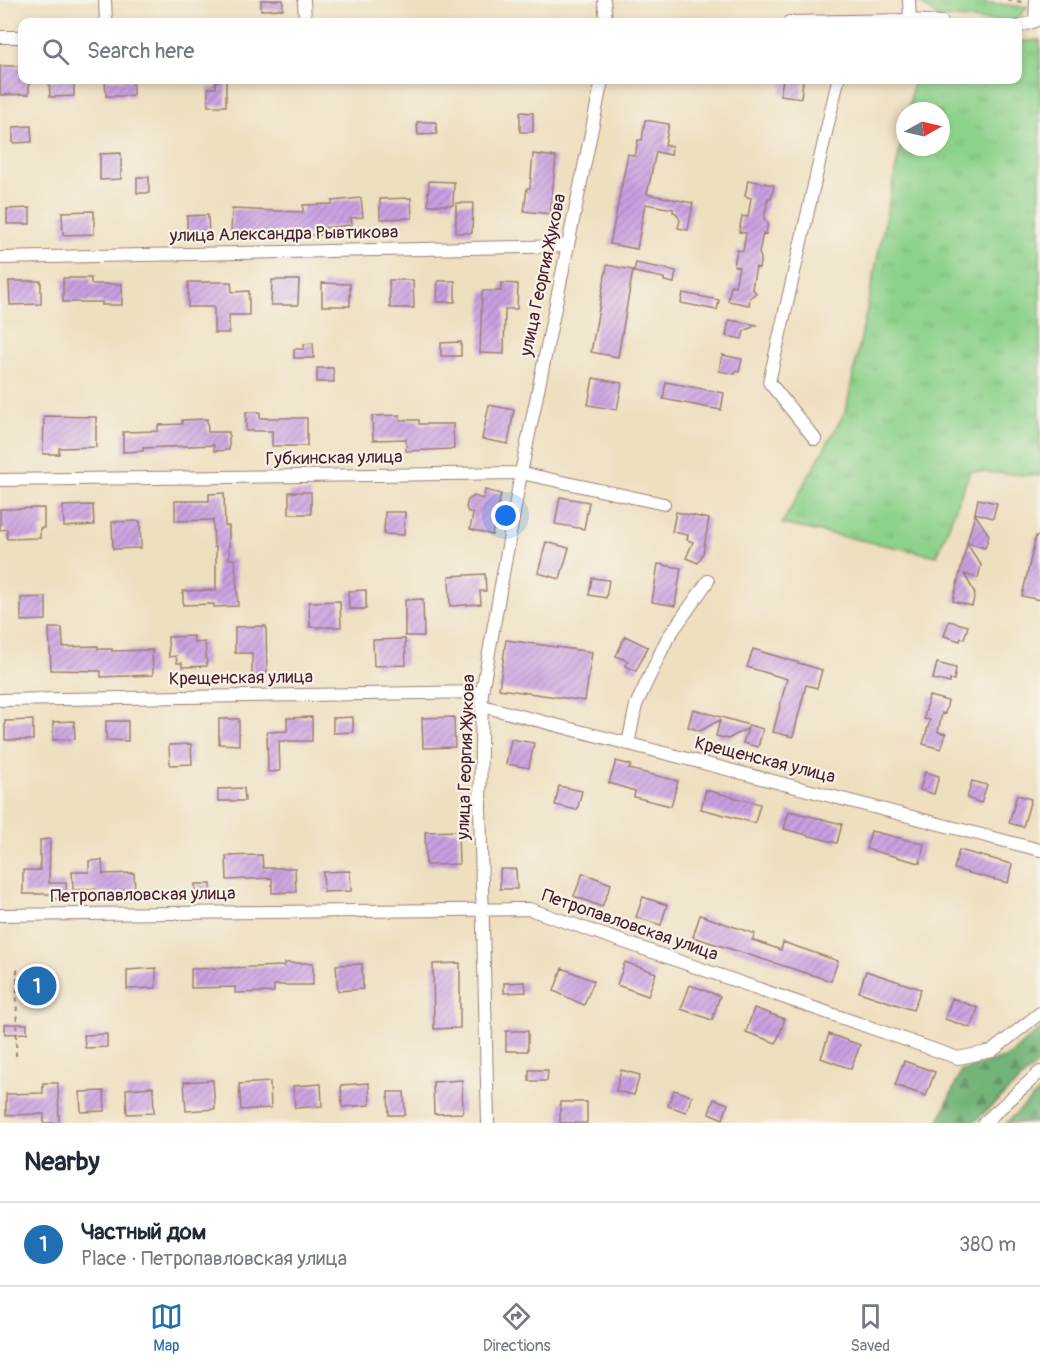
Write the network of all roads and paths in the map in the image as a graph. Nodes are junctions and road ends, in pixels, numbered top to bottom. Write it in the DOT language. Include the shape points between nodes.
graph roads {
  1 [pos="105,0"];
  2 [pos="304,0"];
  3 [pos="604,0"];
  4 [pos="909,0"];
  5 [pos="1008,0"];
  6 [pos="1036,1"];
  7 [pos="106,18"];
  8 [pos="305,18"];
  9 [pos="606,18"];
  10 [pos="910,18"];
  11 [pos="1037,22"];
  12 [pos="1022,26"];
  13 [pos="0,37"];
  14 [pos="18,37"];
  15 [pos="601,84"];
  16 [pos="837,84"];
  17 [pos="568,246"];
  18 [pos="0,258"];
  19 [pos="815,440"];
  20 [pos="521,473"];
  21 [pos="0,480"];
  22 [pos="664,504"];
  23 [pos="708,581"];
  24 [pos="482,692"];
  25 [pos="0,700"];
  26 [pos="482,706"];
  27 [pos="628,744"];
  28 [pos="1040,850"];
  29 [pos="483,910"];
  30 [pos="0,915"];
  31 [pos="17,969"];
  32 [pos="17,982"];
  33 [pos="24,982"];
  34 [pos="1040,1013"];
  35 [pos="16,1056"];
  36 [pos="1040,1072"];
  37 [pos="488,1123"];
  38 [pos="984,1123"];
  1 -- 7 [label="street"];
  2 -- 8 [label="street"];
  3 -- 9 [label="street"];
  4 -- 10 [label="street"];
  5 -- 6 [label="path"];
  6 -- 11 [label="street"];
  11 -- 12 [label="street"];
  13 -- 14 [label="street"];
  15 -- 17 [label="street, улица Георгия Жукова"];
  16 -- 19 [label="street" via="769,382"];
  17 -- 18 [label="street, улица Александра Рывтикова"];
  17 -- 20 [label="street, улица Георгия Жукова"];
  20 -- 21 [label="street, Губкинская улица"];
  20 -- 22 [label="street, Губкинская улица"];
  20 -- 24 [label="street, улица Георгия Жукова"];
  23 -- 27 [label="street" via="667,639 636,705"];
  24 -- 25 [label="street, Крещенская улица"];
  24 -- 26 [label="street, улица Георгия Жукова"];
  26 -- 27 [label="street, Крещенская улица"];
  26 -- 29 [label="street, улица Георгия Жукова"];
  27 -- 28 [label="street, Крещенская улица"];
  29 -- 30 [label="street, Петропавловская улица"];
  29 -- 34 [label="street, Петропавловская улица" via="529,909 958,1058 992,1051"];
  29 -- 37 [label="street, улица Георгия Жукова"];
  31 -- 32 [label="path"];
  32 -- 33 [label="path"];
  32 -- 35 [label="path"];
  36 -- 38 [label="street"];
}
